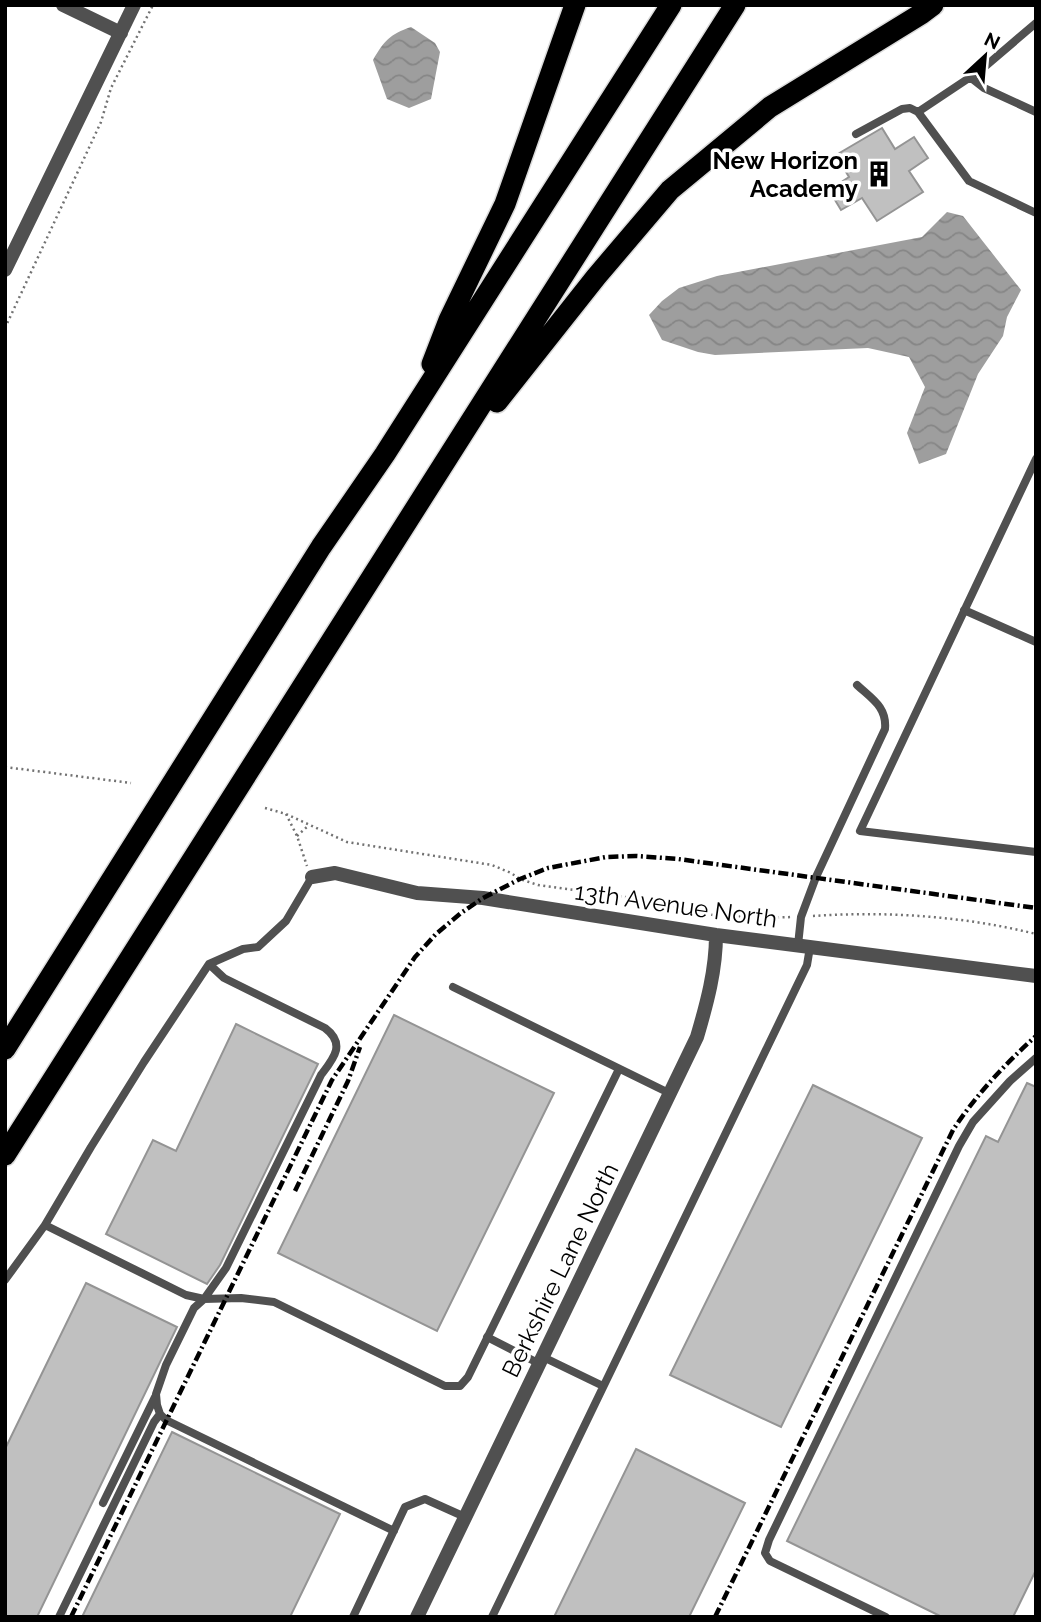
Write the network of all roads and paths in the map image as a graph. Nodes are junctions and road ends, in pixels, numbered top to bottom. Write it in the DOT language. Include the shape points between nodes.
graph roads {
  1 [pos="63,5"];
  2 [pos="135,5"];
  3 [pos="153,5"];
  4 [pos="575,5"];
  5 [pos="671,5"];
  6 [pos="735,5"];
  7 [pos="933,5"];
  8 [pos="1036,23"];
  9 [pos="121,33"];
  10 [pos="970,78"];
  11 [pos="918,112"];
  12 [pos="1036,112"];
  13 [pos="856,134"];
  14 [pos="1036,213"];
  15 [pos="5,270"];
  16 [pos="5,328"];
  17 [pos="416,405"];
  18 [pos="1036,459"];
  19 [pos="425,495"];
  20 [pos="964,610"];
  21 [pos="1036,642"];
  22 [pos="857,685"];
  23 [pos="5,767"];
  24 [pos="131,783"];
  25 [pos="265,808"];
  26 [pos="286,814"];
  27 [pos="309,825"];
  28 [pos="297,836"];
  29 [pos="1036,852"];
  30 [pos="312,877"];
  31 [pos="801,917"];
  32 [pos="1036,934"];
  33 [pos="716,935"];
  34 [pos="804,946"];
  35 [pos="209,964"];
  36 [pos="1036,976"];
  37 [pos="453,987"];
  38 [pos="5,1049"];
  39 [pos="1036,1058"];
  40 [pos="619,1069"];
  41 [pos="671,1094"];
  42 [pos="5,1155"];
  43 [pos="45,1225"];
  44 [pos="5,1280"];
  45 [pos="204,1299"];
  46 [pos="487,1337"];
  47 [pos="542,1360"];
  48 [pos="603,1386"];
  49 [pos="156,1394"];
  50 [pos="160,1414"];
  51 [pos="103,1503"];
  52 [pos="466,1517"];
  53 [pos="394,1531"];
  54 [pos="59,1617"];
  55 [pos="353,1617"];
  56 [pos="417,1617"];
  57 [pos="492,1617"];
  58 [pos="886,1617"];
  1 -- 9 [label="street"];
  2 -- 9 [label="street"];
  3 -- 16 [label="path" via="111,88 101,122"];
  4 -- 17 [label="highway" via="505,204 449,320"];
  5 -- 17 [label="highway"];
  6 -- 19 [label="highway"];
  7 -- 19 [label="highway" via="770,107 670,190"];
  8 -- 10 [label="lane"];
  9 -- 15 [label="street"];
  10 -- 11 [label="lane"];
  10 -- 12 [label="lane"];
  11 -- 13 [label="lane" via="902,109"];
  11 -- 14 [label="lane" via="969,181"];
  17 -- 38 [label="highway" via="321,547"];
  18 -- 20 [label="lane"];
  19 -- 42 [label="highway"];
  20 -- 21 [label="lane"];
  20 -- 29 [label="lane" via="860,831"];
  22 -- 31 [label="lane" via="882,708 885,729"];
  23 -- 24 [label="path"];
  25 -- 26 [label="path"];
  26 -- 27 [label="path"];
  26 -- 28 [label="path"];
  27 -- 28 [label="path"];
  27 -- 31 [label="path" via="347,842 492,865 538,885 713,915"];
  28 -- 30 [label="path"];
  30 -- 33 [label="street, 13th Avenue North" via="335,873 418,893 483,898"];
  30 -- 35 [label="lane" via="286,921 258,947"];
  31 -- 32 [label="path" via="939,918"];
  31 -- 34 [label="lane"];
  33 -- 34 [label="street, 13th Avenue North"];
  33 -- 41 [label="street, Berkshire Lane North" via="709,998"];
  34 -- 36 [label="street, 13th Avenue North"];
  34 -- 48 [label="lane" via="807,965"];
  35 -- 43 [label="lane"];
  35 -- 45 [label="lane" via="225,978 325,1028 337,1048 226,1268"];
  37 -- 40 [label="lane"];
  39 -- 58 [label="lane" via="973,1122 959,1146 765,1553 770,1561"];
  40 -- 41 [label="lane"];
  40 -- 46 [label="lane"];
  41 -- 47 [label="street, Berkshire Lane North"];
  43 -- 44 [label="lane"];
  43 -- 45 [label="lane" via="186,1295"];
  45 -- 46 [label="lane" via="274,1302 445,1386 460,1386 468,1377"];
  45 -- 49 [label="lane" via="188,1318"];
  46 -- 47 [label="lane"];
  47 -- 48 [label="lane"];
  47 -- 52 [label="street, Berkshire Lane North"];
  48 -- 57 [label="lane"];
  49 -- 50 [label="lane"];
  49 -- 51 [label="lane"];
  50 -- 53 [label="lane"];
  50 -- 54 [label="lane"];
  52 -- 53 [label="lane" via="425,1499 405,1507"];
  52 -- 56 [label="street, Berkshire Lane North"];
  53 -- 55 [label="lane"];
}
